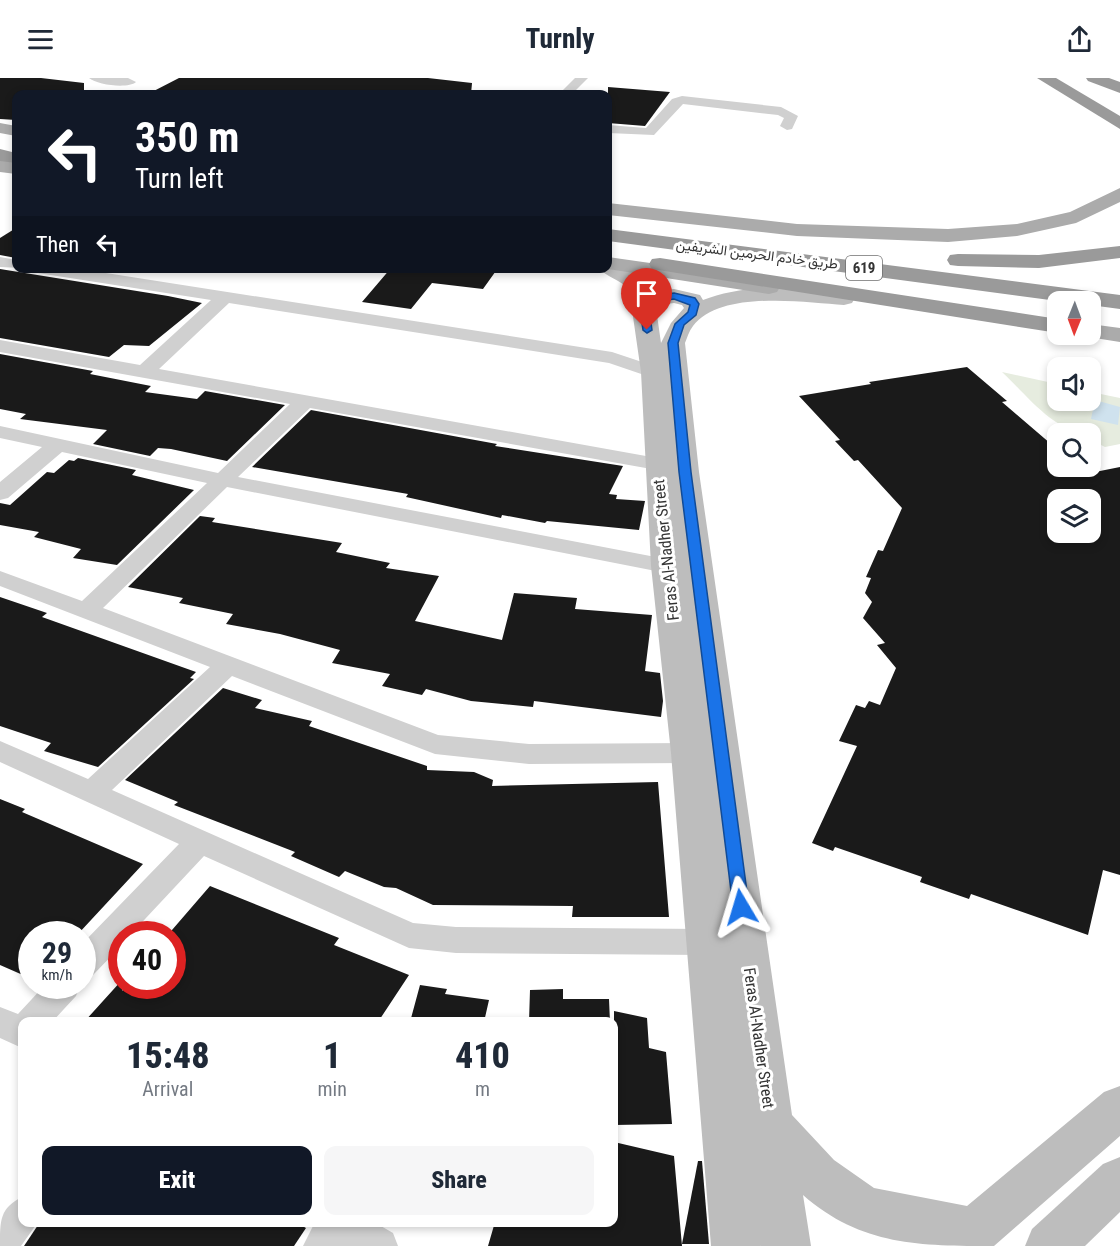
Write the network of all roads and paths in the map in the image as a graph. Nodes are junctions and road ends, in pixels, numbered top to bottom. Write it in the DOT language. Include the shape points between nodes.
graph roads {
  1 [pos="95,78"];
  2 [pos="582,78"];
  3 [pos="1046,78"];
  4 [pos="1053,78"];
  5 [pos="1095,78"];
  6 [pos="134,80"];
  7 [pos="1120,88"];
  8 [pos="118,90"];
  9 [pos="569,90"];
  10 [pos="1118,120"];
  11 [pos="787,126"];
  12 [pos="612,129"];
  13 [pos="1120,194"];
  14 [pos="612,209"];
  15 [pos="612,221"];
  16 [pos="612,236"];
  17 [pos="612,248"];
  18 [pos="827,248"];
  19 [pos="1120,252"];
  20 [pos="612,257"];
  21 [pos="612,266"];
  22 [pos="612,267"];
  23 [pos="68,273"];
  24 [pos="1120,284"];
  25 [pos="844,298"];
  26 [pos="223,299"];
  27 [pos="1120,302"];
  28 [pos="645,309"];
  29 [pos="1047,311"];
  30 [pos="693,313"];
  31 [pos="1101,317"];
  32 [pos="1120,318"];
  33 [pos="1047,324"];
  34 [pos="1047,325"];
  35 [pos="1101,332"];
  36 [pos="1120,335"];
  37 [pos="0,346"];
  38 [pos="653,372"];
  39 [pos="143,373"];
  40 [pos="303,403"];
  41 [pos="0,432"];
  42 [pos="58,444"];
  43 [pos="657,464"];
  44 [pos="222,480"];
  45 [pos="0,493"];
  46 [pos="666,566"];
  47 [pos="0,578"];
  48 [pos="86,611"];
  49 [pos="228,665"];
  50 [pos="0,751"];
  51 [pos="689,753"];
  52 [pos="92,792"];
  53 [pos="200,841"];
  54 [pos="705,942"];
  55 [pos="96,951"];
  56 [pos="50,999"];
  57 [pos="31,1017"];
  58 [pos="1120,1107"];
  59 [pos="770,1125"];
  60 [pos="1120,1180"];
  61 [pos="18,1220"];
  62 [pos="331,1231"];
  63 [pos="967,1238"];
  64 [pos="0,1242"];
  65 [pos="379,1246"];
  66 [pos="736,1246"];
  67 [pos="786,1246"];
  68 [pos="1050,1246"];
  1 -- 6 [label="street"];
  2 -- 9 [label="street"];
  3 -- 10 [label="highway"];
  4 -- 10 [label="highway"];
  5 -- 7 [label="highway"];
  6 -- 8 [label="street"];
  11 -- 12 [label="street" via="791,116 781,111 682,100 649,132"];
  13 -- 14 [label="main road" via="1075,217 1036,227 949,235 811,230"];
  15 -- 18 [label="highway, طريق خادم الحرمين الشريفين / 619"];
  16 -- 27 [label="highway, طريق خادم الحرمين الشريفين / 619"];
  17 -- 29 [label="highway"];
  18 -- 19 [label="highway" via="1014,264"];
  18 -- 24 [label="highway, طريق خادم الحرمين الشريفين / 619"];
  20 -- 33 [label="highway"];
  21 -- 25 [label="main road"];
  22 -- 28 [label="street, Feras Al-Nadher Street" via="640,287"];
  23 -- 26 [label="street"];
  25 -- 30 [label="street" via="740,296"];
  25 -- 34 [label="main road"];
  26 -- 38 [label="street" via="612,358"];
  26 -- 39 [label="street"];
  28 -- 30 [label="street" via="651,299 674,296 692,300"];
  28 -- 38 [label="street, Feras Al-Nadher Street"];
  30 -- 59 [label="street, Feras Al-Nadher Street" via="680,324 673,343 685,472"];
  31 -- 32 [label="highway"];
  35 -- 36 [label="main road"];
  37 -- 39 [label="street"];
  38 -- 43 [label="street, Feras Al-Nadher Street"];
  39 -- 40 [label="street"];
  40 -- 43 [label="street"];
  40 -- 44 [label="street"];
  41 -- 42 [label="street"];
  42 -- 44 [label="street"];
  42 -- 45 [label="street"];
  43 -- 46 [label="street, Feras Al-Nadher Street"];
  44 -- 46 [label="street"];
  44 -- 48 [label="street"];
  46 -- 51 [label="street, Feras Al-Nadher Street"];
  47 -- 48 [label="street"];
  48 -- 49 [label="street"];
  49 -- 51 [label="street" via="435,744 529,754"];
  49 -- 52 [label="street"];
  50 -- 52 [label="street"];
  51 -- 54 [label="street, Feras Al-Nadher Street"];
  52 -- 53 [label="street"];
  53 -- 54 [label="street" via="409,935 456,940"];
  53 -- 55 [label="street"];
  54 -- 66 [label="street, Feras Al-Nadher Street"];
  56 -- 57 [label="street"];
  58 -- 63 [label="street"];
  59 -- 63 [label="street" via="807,1168 842,1195 873,1212"];
  59 -- 67 [label="street, Feras Al-Nadher Street"];
  60 -- 68 [label="street"];
  61 -- 64 [label="street"];
  62 -- 65 [label="street"];
}
